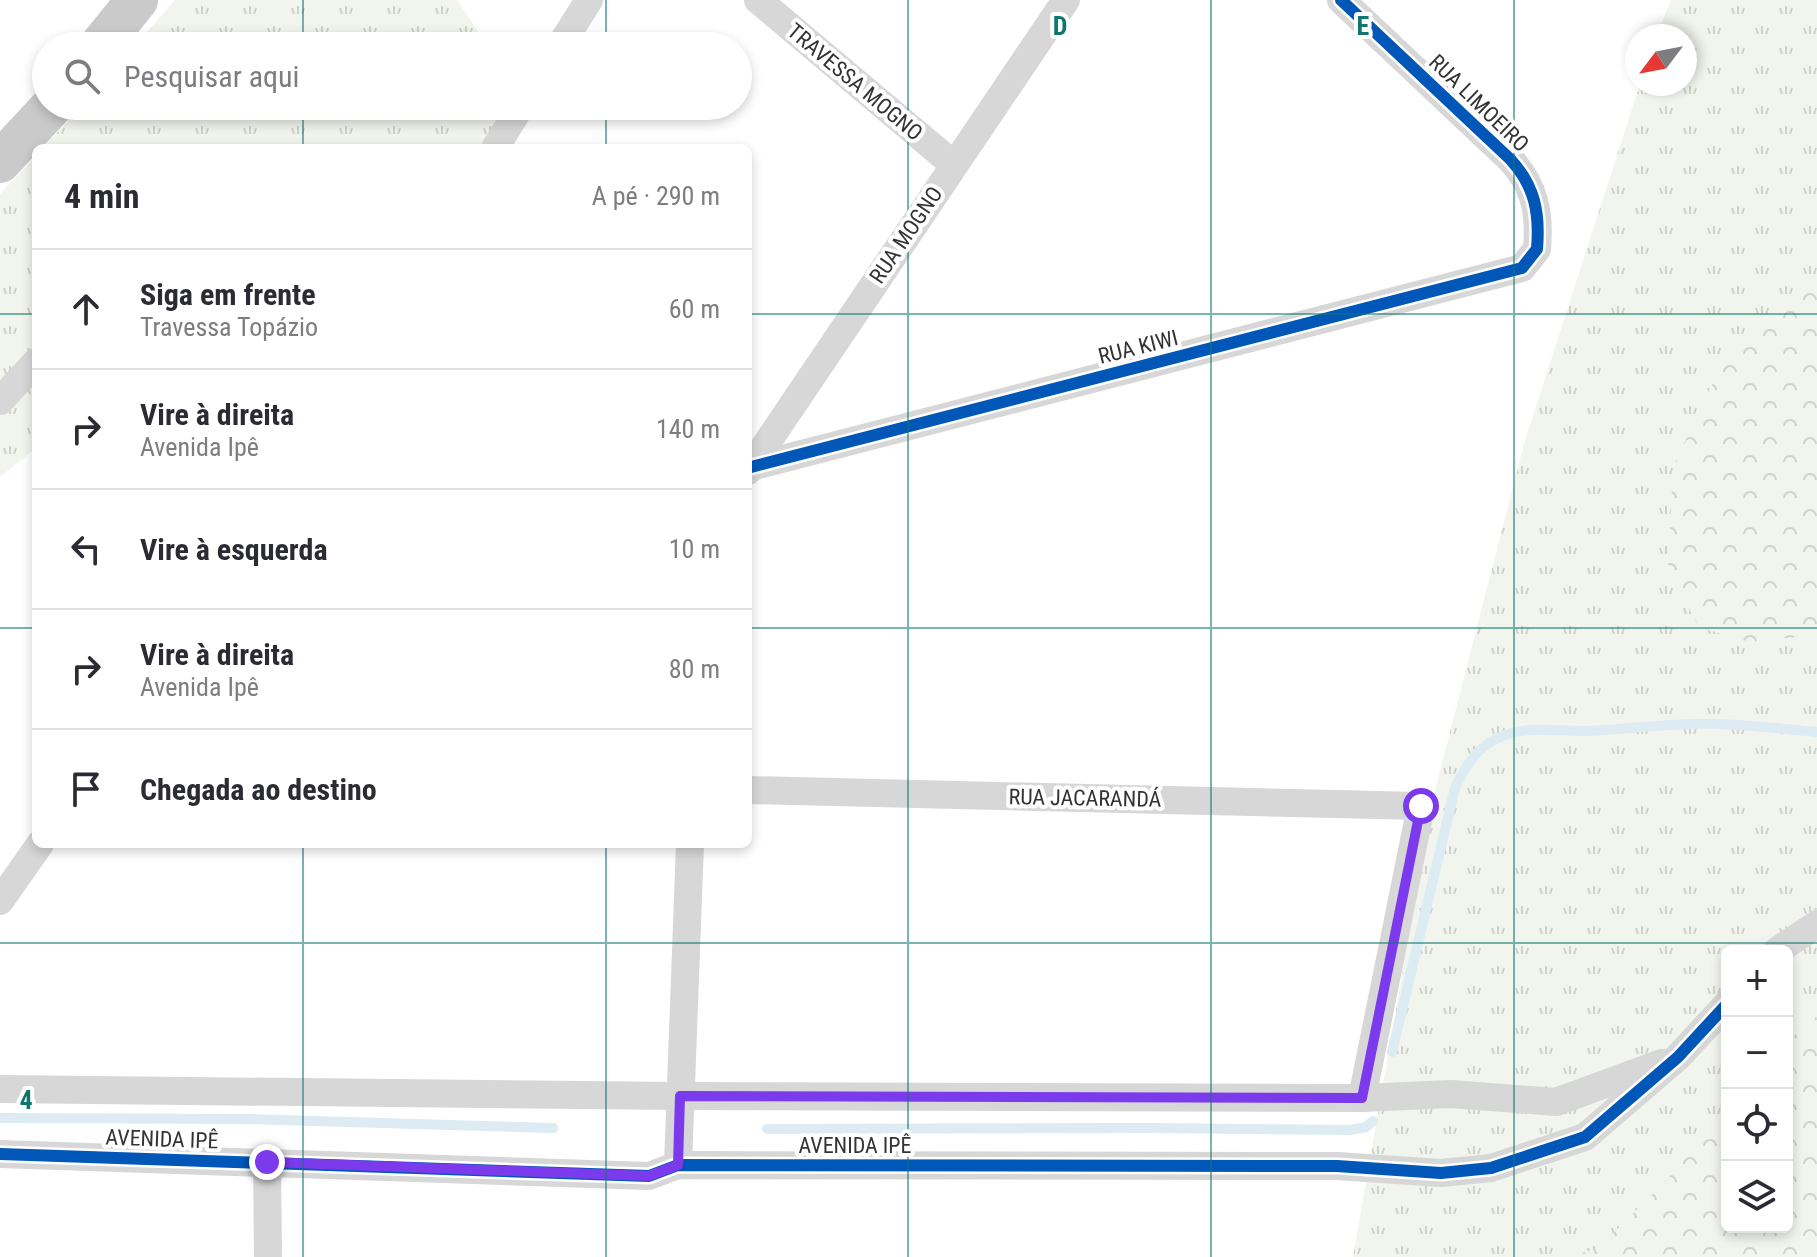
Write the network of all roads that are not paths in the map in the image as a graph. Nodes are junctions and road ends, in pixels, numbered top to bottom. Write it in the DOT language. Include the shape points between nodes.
graph roads {
  1 [pos="137,0"];
  2 [pos="589,0"];
  3 [pos="758,0"];
  4 [pos="1066,0"];
  5 [pos="1341,0"];
  6 [pos="111,32"];
  7 [pos="569,32"];
  8 [pos="39,120"];
  9 [pos="512,120"];
  10 [pos="497,144"];
  11 [pos="0,162"];
  12 [pos="953,164"];
  13 [pos="1531,259"];
  14 [pos="32,366"];
  15 [pos="0,401"];
  16 [pos="752,466"];
  17 [pos="752,468"];
  18 [pos="752,790"];
  19 [pos="37,848"];
  20 [pos="690,848"];
  21 [pos="0,901"];
  22 [pos="1817,924"];
  23 [pos="1786,945"];
  24 [pos="1721,1010"];
  25 [pos="1678,1057"];
  26 [pos="0,1089"];
  27 [pos="680,1096"];
  28 [pos="1362,1098"];
  29 [pos="1556,1102"];
  30 [pos="1585,1137"];
  31 [pos="0,1154"];
  32 [pos="267,1162"];
  33 [pos="678,1165"];
  34 [pos="268,1257"];
  1 -- 6 [label="main road"];
  2 -- 7 [label="street"];
  3 -- 12 [label="street, TRAVESSA MOGNO"];
  4 -- 12 [label="street, RUA MOGNO"];
  5 -- 13 [label="street, RUA LIMOEIRO" via="1520,169 1537,201 1537,249"];
  8 -- 11 [label="main road"];
  9 -- 10 [label="street"];
  12 -- 16 [label="street, RUA MOGNO"];
  13 -- 17 [label="street, RUA KIWI" via="1509,272"];
  14 -- 15 [label="street"];
  18 -- 28 [label="street, RUA JACARANDÁ" via="1421,806"];
  19 -- 21 [label="street"];
  20 -- 27 [label="street"];
  22 -- 23 [label="street"];
  24 -- 25 [label="street, AVENIDA IPÊ"];
  25 -- 29 [label="street"];
  25 -- 30 [label="street, AVENIDA IPÊ"];
  26 -- 27 [label="street"];
  27 -- 28 [label="street"];
  27 -- 33 [label="street"];
  28 -- 29 [label="street" via="1451,1094"];
  29 -- 30 [label="street"];
  30 -- 33 [label="street, AVENIDA IPÊ" via="1491,1168 1441,1173 1337,1166"];
  31 -- 32 [label="street, AVENIDA IPÊ"];
  32 -- 33 [label="street, AVENIDA IPÊ" via="649,1176"];
  32 -- 34 [label="street"];
}
